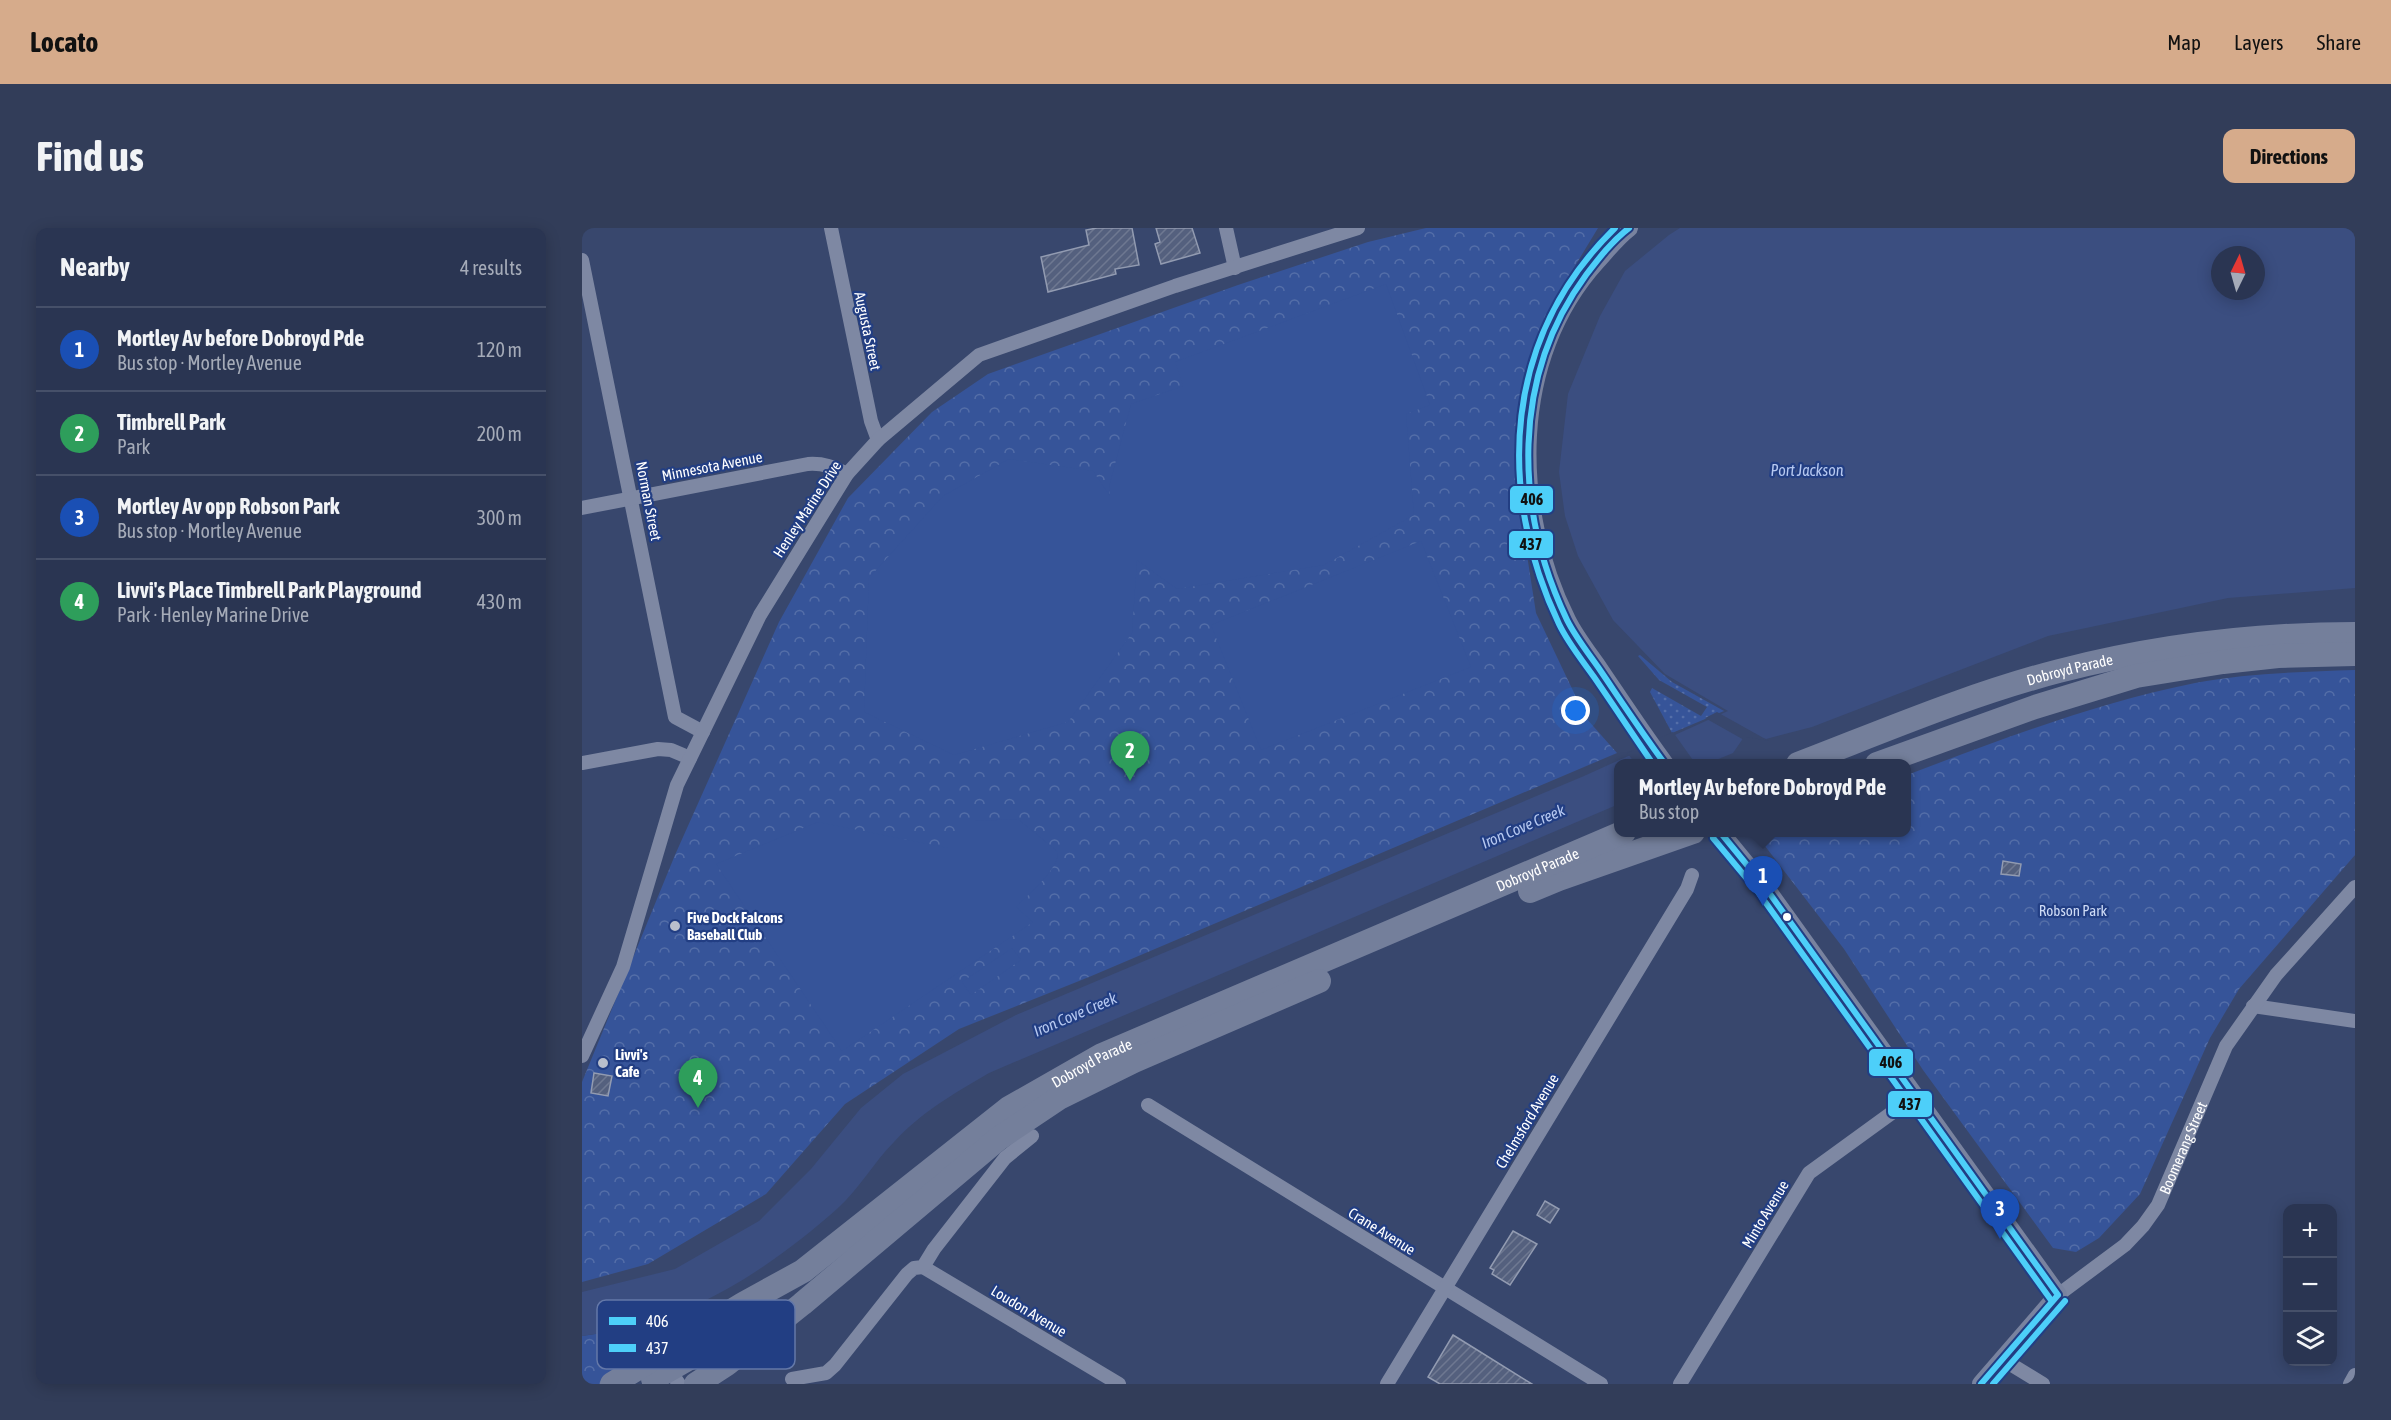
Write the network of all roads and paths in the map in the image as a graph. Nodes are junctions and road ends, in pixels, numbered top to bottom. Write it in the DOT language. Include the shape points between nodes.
graph roads {
  1 [pos="831,228"];
  2 [pos="1226,228"];
  3 [pos="1358,228"];
  4 [pos="1629,228"];
  5 [pos="582,260"];
  6 [pos="1234,268"];
  7 [pos="878,440"];
  8 [pos="847,474"];
  9 [pos="632,498"];
  10 [pos="582,508"];
  11 [pos="2355,634"];
  12 [pos="2355,654"];
  13 [pos="703,732"];
  14 [pos="690,758"];
  15 [pos="1661,759"];
  16 [pos="1811,759"];
  17 [pos="1891,759"];
  18 [pos="582,764"];
  19 [pos="1614,836"];
  20 [pos="1679,837"];
  21 [pos="1724,837"];
  22 [pos="1692,875"];
  23 [pos="2355,887"];
  24 [pos="2253,1006"];
  25 [pos="2355,1021"];
  26 [pos="582,1056"];
  27 [pos="1915,1096"];
  28 [pos="1148,1105"];
  29 [pos="1032,1136"];
  30 [pos="922,1267"];
  31 [pos="1444,1289"];
  32 [pos="2058,1295"];
  33 [pos="750,1300"];
  34 [pos="795,1310"];
  35 [pos="2002,1359"];
  36 [pos="719,1369"];
  37 [pos="669,1370"];
  38 [pos="2355,1375"];
  39 [pos="792,1379"];
  40 [pos="612,1384"];
  41 [pos="645,1384"];
  42 [pos="696,1384"];
  43 [pos="1119,1384"];
  44 [pos="1387,1384"];
  45 [pos="1601,1384"];
  46 [pos="1680,1384"];
  47 [pos="1981,1384"];
  48 [pos="2043,1384"];
  49 [pos="2350,1384"];
  1 -- 7 [label="street, Augusta Street" via="868,411"];
  2 -- 6 [label="street"];
  3 -- 6 [label="street, Henley Marine Drive"];
  4 -- 15 [label="street" via="1584,275 1564,305 1538,372 1526,448 1534,520 1554,590 1568,622"];
  5 -- 9 [label="street, Norman Street"];
  6 -- 7 [label="street, Henley Marine Drive" via="979,355"];
  7 -- 8 [label="street, Henley Marine Drive"];
  8 -- 9 [label="street, Minnesota Avenue" via="830,465 808,464"];
  8 -- 13 [label="street, Henley Marine Drive" via="760,615"];
  9 -- 10 [label="street, Minnesota Avenue"];
  9 -- 13 [label="street, Norman Street" via="675,717"];
  11 -- 16 [label="highway, Dobroyd Parade" via="2209,642 2100,661 1974,698"];
  12 -- 17 [label="highway, Dobroyd Parade" via="2278,656 2136,676 2035,707"];
  13 -- 14 [label="street, Henley Marine Drive"];
  14 -- 18 [label="street" via="658,749"];
  14 -- 26 [label="street, Henley Marine Drive" via="678,785 615,990"];
  19 -- 33 [label="highway, Dobroyd Parade" via="1102,1054 1009,1108 803,1271"];
  20 -- 34 [label="highway, Dobroyd Parade" via="1559,879 1134,1061 1059,1098 999,1139"];
  21 -- 27 [label="street"];
  22 -- 31 [label="street, Chelmsford Avenue"];
  23 -- 24 [label="street, Boomerang Street"];
  24 -- 25 [label="street"];
  24 -- 32 [label="street, Boomerang Street" via="2215,1068 2158,1205 2144,1226"];
  27 -- 32 [label="street"];
  27 -- 46 [label="street, Minto Avenue" via="1809,1173"];
  28 -- 31 [label="street, Crane Avenue"];
  29 -- 30 [label="street" via="1005,1158"];
  30 -- 39 [label="street" via="907,1274 836,1365 826,1373"];
  30 -- 43 [label="street, Loudon Avenue"];
  31 -- 44 [label="street, Chelmsford Avenue"];
  31 -- 45 [label="street, Crane Avenue"];
  32 -- 35 [label="street, Boomerang Street"];
  35 -- 47 [label="street, Boomerang Street"];
  35 -- 48 [label="street"];
  36 -- 42 [label="highway, Dobroyd Parade"];
  37 -- 40 [label="highway, Dobroyd Parade"];
  37 -- 41 [label="highway"];
  38 -- 49 [label="street"];
}
